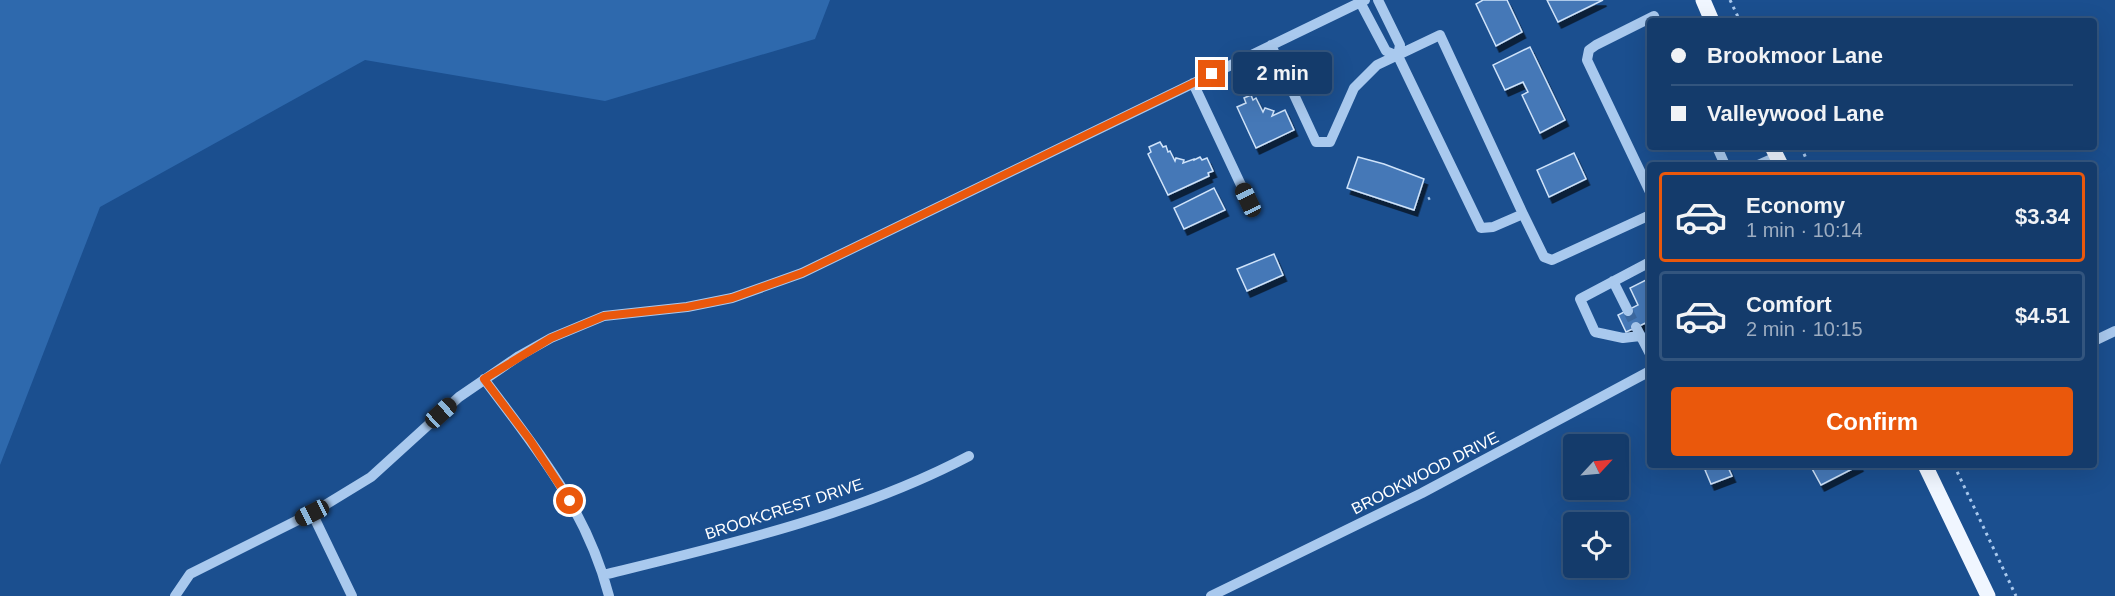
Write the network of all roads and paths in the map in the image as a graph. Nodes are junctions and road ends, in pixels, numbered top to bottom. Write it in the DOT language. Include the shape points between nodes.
graph roads {
  1 [pos="1378,0"];
  2 [pos="1702,0"];
  3 [pos="1730,0"];
  4 [pos="1362,1"];
  5 [pos="1711,18"];
  6 [pos="1739,18"];
  7 [pos="1647,20"];
  8 [pos="1271,45"];
  9 [pos="1398,56"];
  10 [pos="1193,83"];
  11 [pos="1647,186"];
  12 [pos="1248,200"];
  13 [pos="1523,214"];
  14 [pos="1647,216"];
  15 [pos="1647,264"];
  16 [pos="1612,281"];
  17 [pos="1628,310"];
  18 [pos="2115,331"];
  19 [pos="2097,340"];
  20 [pos="1647,348"];
  21 [pos="1647,373"];
  22 [pos="484,379"];
  23 [pos="969,456"];
  24 [pos="1925,468"];
  25 [pos="1955,468"];
  26 [pos="312,513"];
  27 [pos="603,575"];
  28 [pos="175,596"];
  29 [pos="352,596"];
  30 [pos="609,596"];
  31 [pos="1211,596"];
  32 [pos="1988,596"];
  33 [pos="2016,596"];
  1 -- 9 [label="street" via="1400,45"];
  2 -- 5 [label="main road"];
  3 -- 6 [label="path"];
  4 -- 8 [label="street"];
  4 -- 9 [label="street" via="1386,51"];
  7 -- 11 [label="street" via="1596,45 1589,50 1587,60"];
  8 -- 9 [label="street" via="1316,142 1330,142 1354,88 1377,65"];
  8 -- 10 [label="street"];
  9 -- 13 [label="street" via="1481,228"];
  9 -- 13 [label="street" via="1440,35"];
  10 -- 12 [label="street"];
  10 -- 22 [label="street" via="802,273 732,298 604,316 551,338"];
  13 -- 14 [label="street" via="1544,258 1552,260"];
  15 -- 16 [label="street"];
  16 -- 17 [label="street"];
  16 -- 20 [label="street" via="1580,299 1594,332 1623,338 1638,331"];
  18 -- 19 [label="street"];
  21 -- 31 [label="street, BROOKWOOD DRIVE" via="1422,493"];
  22 -- 26 [label="street" via="371,477"];
  22 -- 27 [label="street" via="560,484 588,534"];
  23 -- 27 [label="street, BROOKCREST DRIVE" via="930,476 830,513 703,551"];
  24 -- 32 [label="main road"];
  25 -- 33 [label="path"];
  26 -- 28 [label="street" via="190,574"];
  26 -- 29 [label="street"];
  27 -- 30 [label="street"];
}
